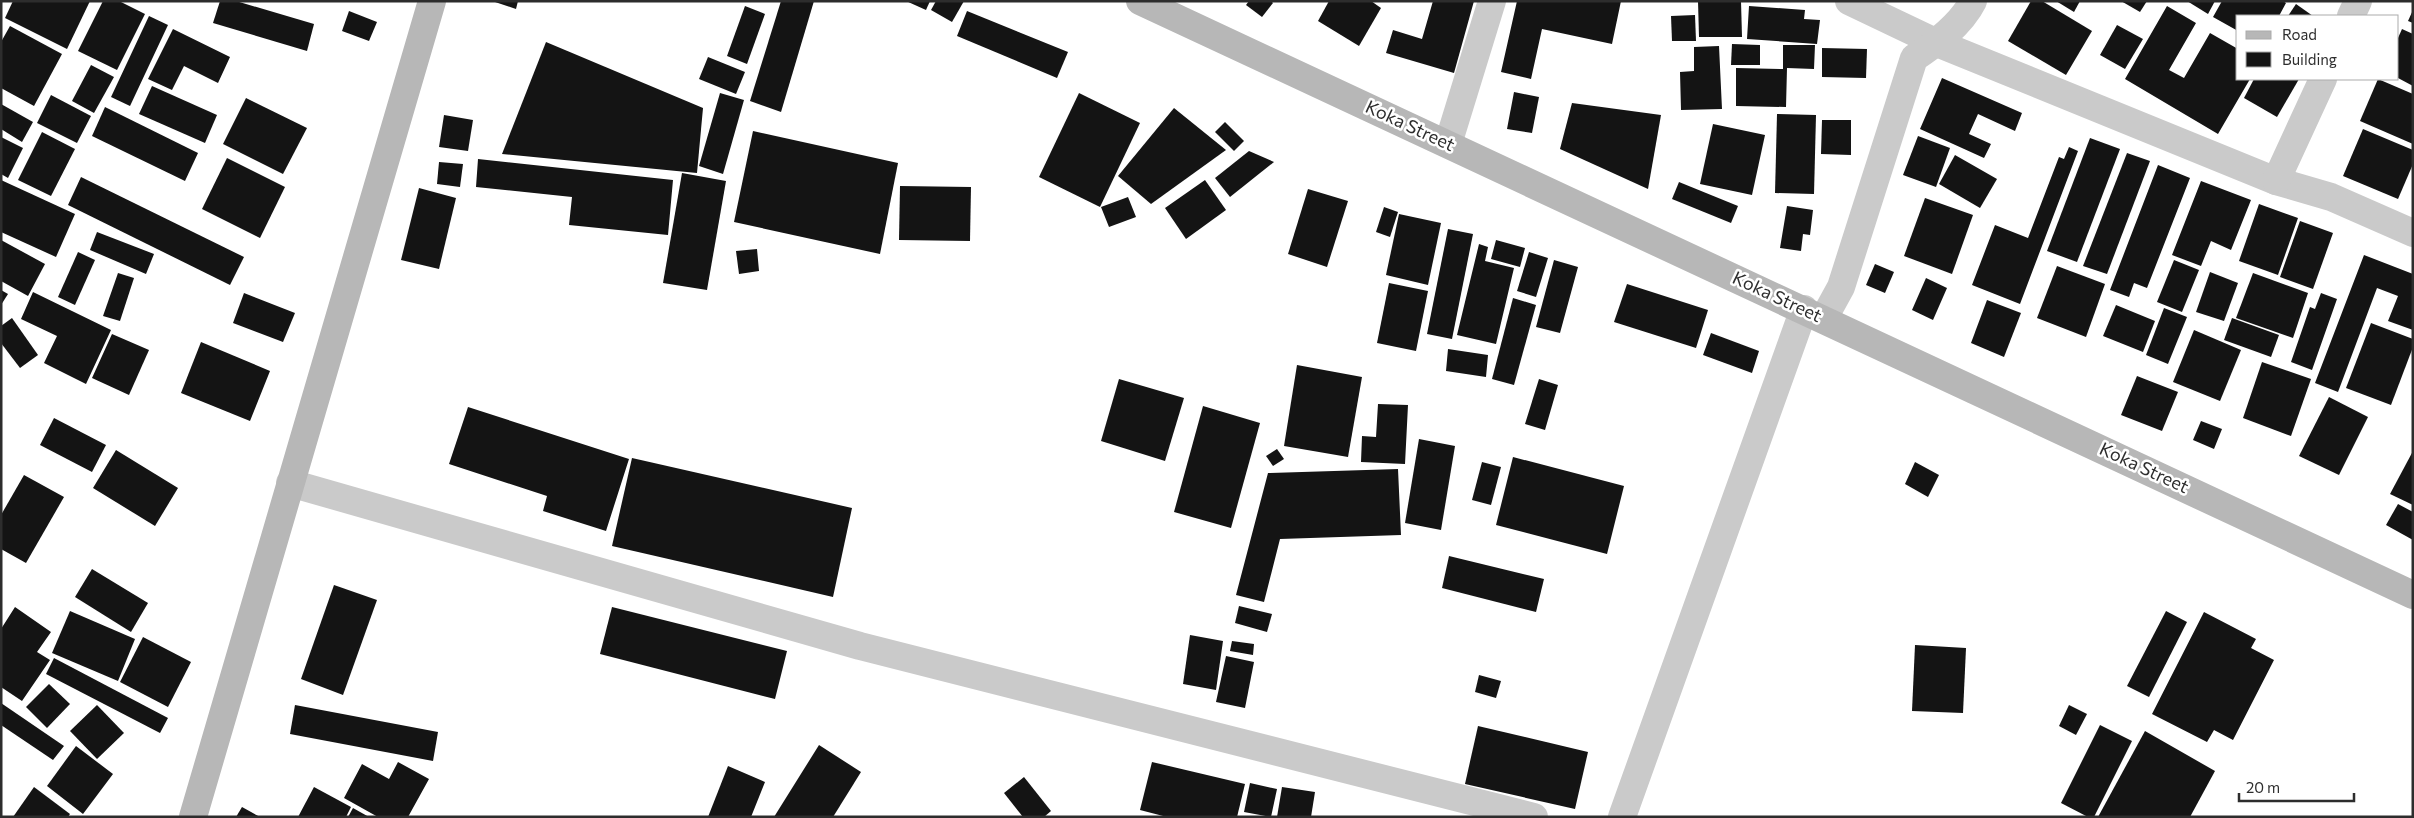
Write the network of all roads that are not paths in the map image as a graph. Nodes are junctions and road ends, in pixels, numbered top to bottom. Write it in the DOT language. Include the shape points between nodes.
graph roads {
  1 [pos="432,1"];
  2 [pos="1140,1"];
  3 [pos="1492,1"];
  4 [pos="1849,1"];
  5 [pos="1973,1"];
  6 [pos="2358,1"];
  7 [pos="2351,15"];
  8 [pos="1937,43"];
  9 [pos="2323,80"];
  10 [pos="1448,144"];
  11 [pos="2276,181"];
  12 [pos="2413,233"];
  13 [pos="1814,314"];
  14 [pos="290,483"];
  15 [pos="2413,595"];
  16 [pos="193,817"];
  17 [pos="1534,817"];
  18 [pos="1622,817"];
  1 -- 14 [label="main road"];
  2 -- 10 [label="main road, Koka Street"];
  3 -- 10 [label="street"];
  4 -- 8 [label="street"];
  5 -- 8 [label="street"];
  6 -- 7 [label="street"];
  8 -- 11 [label="street"];
  8 -- 13 [label="street" via="1914,58 1840,288"];
  9 -- 11 [label="street"];
  10 -- 13 [label="main road, Koka Street"];
  11 -- 12 [label="street" via="2331,197"];
  13 -- 15 [label="main road, Koka Street"];
  13 -- 18 [label="street"];
  14 -- 16 [label="main road"];
  14 -- 17 [label="street" via="860,646"];
}
